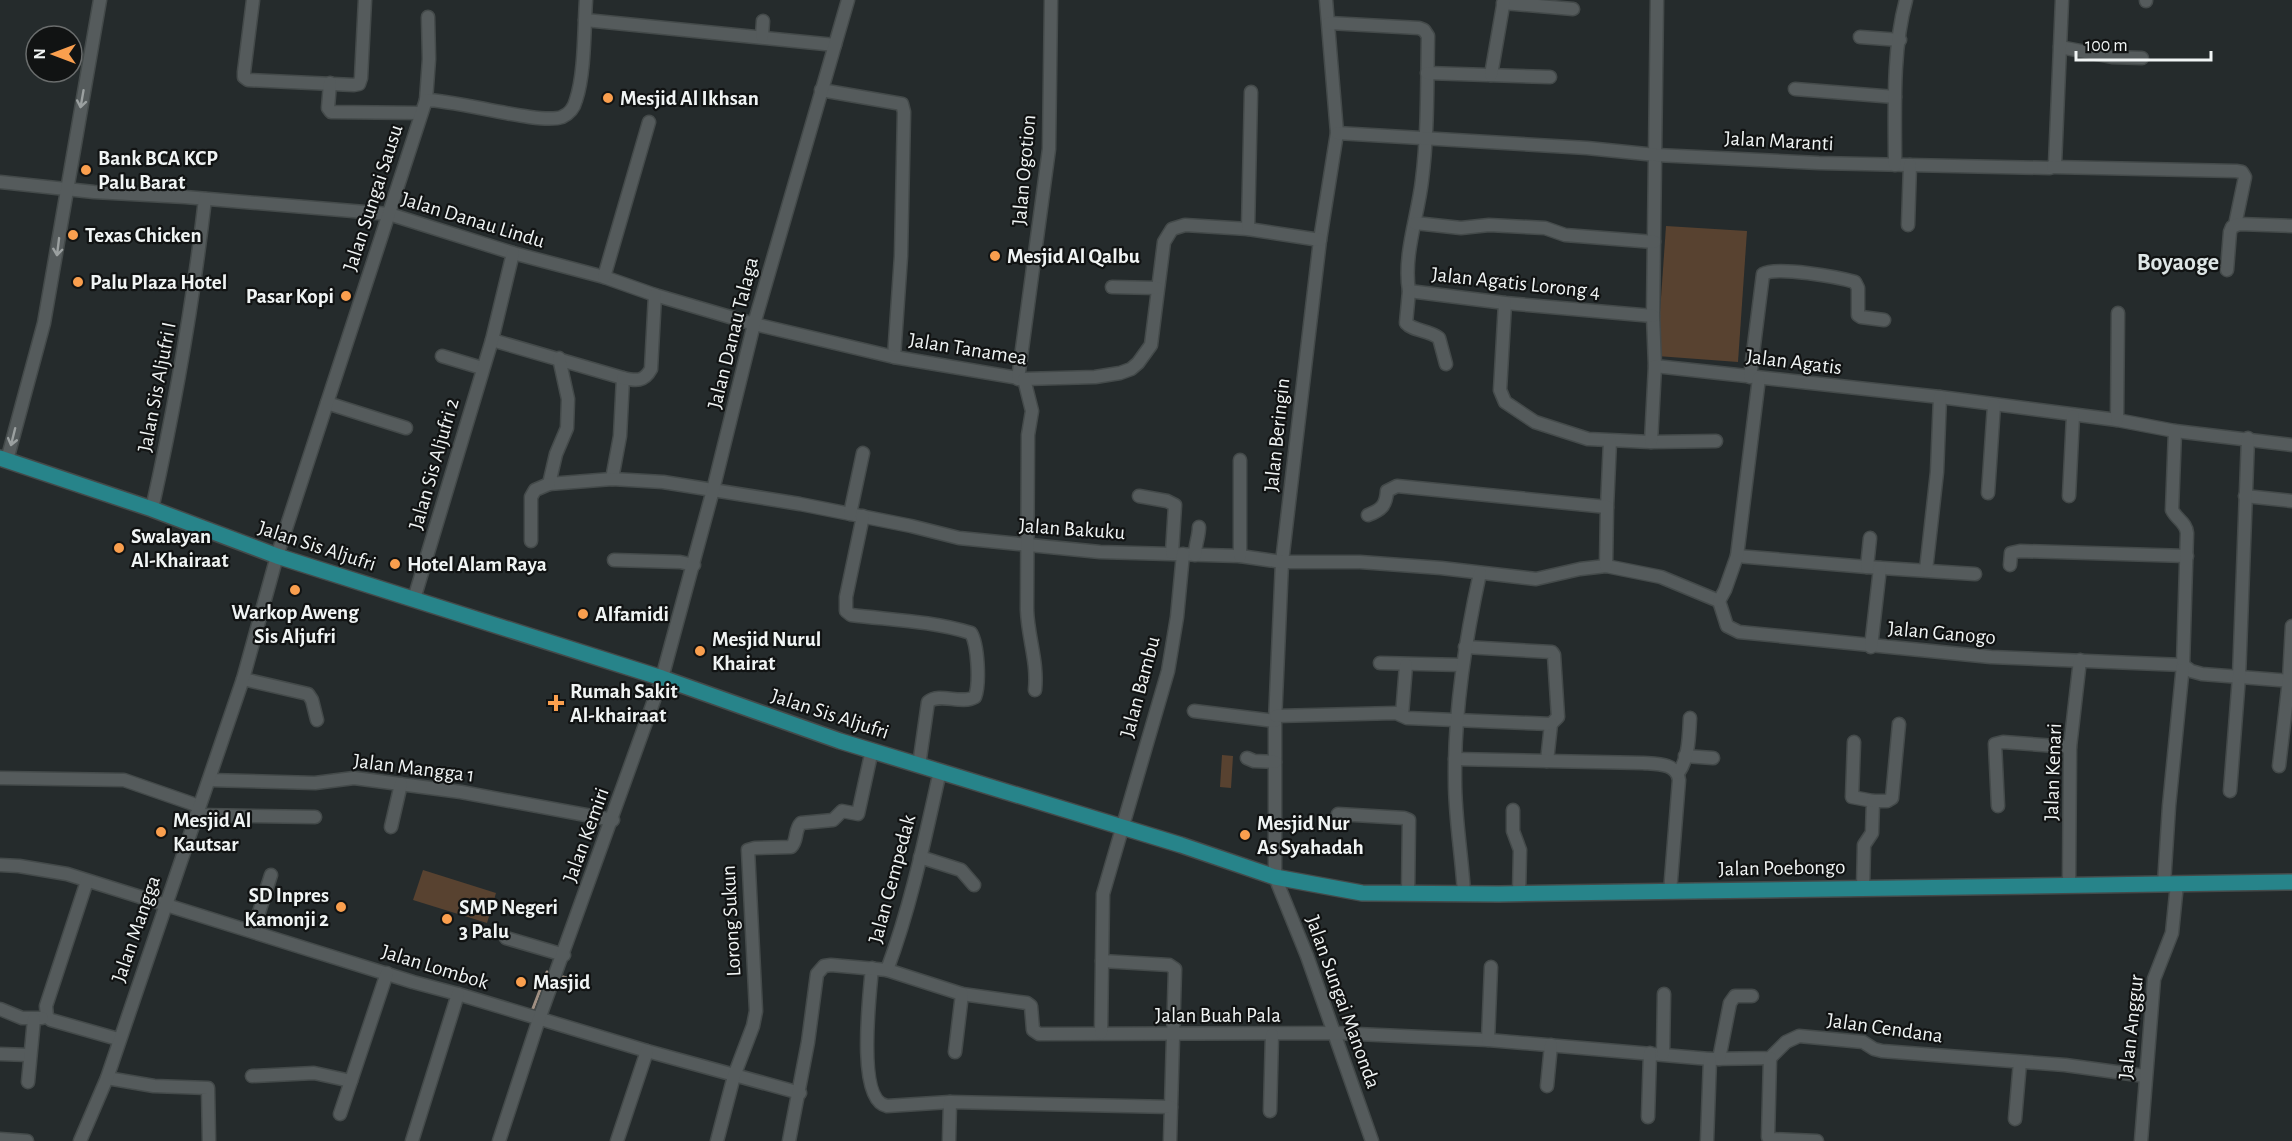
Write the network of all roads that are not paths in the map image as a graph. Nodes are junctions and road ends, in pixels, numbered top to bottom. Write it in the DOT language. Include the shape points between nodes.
graph roads {
  1 [pos="100,0"];
  2 [pos="253,0"];
  3 [pos="365,0"];
  4 [pos="586,0"];
  5 [pos="848,0"];
  6 [pos="1051,0"];
  7 [pos="1326,0"];
  8 [pos="1657,0"];
  9 [pos="1906,0"];
  10 [pos="2062,0"];
  11 [pos="1504,2"];
  12 [pos="1573,9"];
  13 [pos="428,17"];
  14 [pos="585,20"];
  15 [pos="763,21"];
  16 [pos="1329,23"];
  17 [pos="762,36"];
  18 [pos="1860,37"];
  19 [pos="1900,40"];
  20 [pos="835,45"];
  21 [pos="2060,47"];
  22 [pos="2142,58"];
  23 [pos="1427,73"];
  24 [pos="1491,75"];
  25 [pos="1550,77"];
  26 [pos="330,83"];
  27 [pos="1796,89"];
  28 [pos="821,90"];
  29 [pos="1251,92"];
  30 [pos="1895,97"];
  31 [pos="426,99"];
  32 [pos="421,113"];
  33 [pos="650,122"];
  34 [pos="1337,133"];
  35 [pos="1426,140"];
  36 [pos="1656,155"];
  37 [pos="1895,165"];
  38 [pos="1910,165"];
  39 [pos="2053,167"];
  40 [pos="0,182"];
  41 [pos="66,189"];
  42 [pos="205,200"];
  43 [pos="389,214"];
  44 [pos="1415,223"];
  45 [pos="1908,225"];
  46 [pos="2235,225"];
  47 [pos="2292,226"];
  48 [pos="1248,229"];
  49 [pos="1320,240"];
  50 [pos="1654,242"];
  51 [pos="513,253"];
  52 [pos="2227,270"];
  53 [pos="604,277"];
  54 [pos="1112,286"];
  55 [pos="1157,288"];
  56 [pos="1409,291"];
  57 [pos="655,295"];
  58 [pos="1504,303"];
  59 [pos="2118,313"];
  60 [pos="1653,316"];
  61 [pos="1884,320"];
  62 [pos="754,324"];
  63 [pos="492,340"];
  64 [pos="442,356"];
  65 [pos="894,357"];
  66 [pos="559,358"];
  67 [pos="1446,364"];
  68 [pos="1655,366"];
  69 [pos="482,369"];
  70 [pos="623,378"];
  71 [pos="1755,378"];
  72 [pos="1021,379"];
  73 [pos="1940,397"];
  74 [pos="327,402"];
  75 [pos="1994,405"];
  76 [pos="2073,416"];
  77 [pos="2117,420"];
  78 [pos="406,428"];
  79 [pos="2175,431"];
  80 [pos="2248,438"];
  81 [pos="1610,441"];
  82 [pos="1716,441"];
  83 [pos="1651,442"];
  84 [pos="2292,445"];
  85 [pos="863,453"];
  86 [pos="4,459"];
  87 [pos="1240,460"];
  88 [pos="612,479"];
  89 [pos="549,484"];
  90 [pos="714,490"];
  91 [pos="1988,493"];
  92 [pos="1139,496"];
  93 [pos="2069,496"];
  94 [pos="2245,496"];
  95 [pos="2292,501"];
  96 [pos="1606,507"];
  97 [pos="152,509"];
  98 [pos="850,514"];
  99 [pos="1368,515"];
  100 [pos="863,516"];
  101 [pos="1199,527"];
  102 [pos="1870,538"];
  103 [pos="531,541"];
  104 [pos="1029,545"];
  105 [pos="1183,554"];
  106 [pos="1737,555"];
  107 [pos="277,556"];
  108 [pos="1240,556"];
  109 [pos="2187,556"];
  110 [pos="614,560"];
  111 [pos="1282,562"];
  112 [pos="694,565"];
  113 [pos="2010,565"];
  114 [pos="1605,566"];
  115 [pos="1867,567"];
  116 [pos="1880,568"];
  117 [pos="1926,570"];
  118 [pos="1480,573"];
  119 [pos="1975,574"];
  120 [pos="414,599"];
  121 [pos="1719,601"];
  122 [pos="2292,626"];
  123 [pos="1465,647"];
  124 [pos="1871,647"];
  125 [pos="2079,660"];
  126 [pos="1380,663"];
  127 [pos="1406,665"];
  128 [pos="1462,665"];
  129 [pos="2182,665"];
  130 [pos="2239,677"];
  131 [pos="662,678"];
  132 [pos="243,679"];
  133 [pos="2290,680"];
  134 [pos="1035,690"];
  135 [pos="1194,711"];
  136 [pos="1402,715"];
  137 [pos="1690,717"];
  138 [pos="1276,718"];
  139 [pos="317,720"];
  140 [pos="1459,720"];
  141 [pos="1551,724"];
  142 [pos="1899,724"];
  143 [pos="1854,742"];
  144 [pos="2070,747"];
  145 [pos="872,750"];
  146 [pos="1685,756"];
  147 [pos="1248,758"];
  148 [pos="1713,758"];
  149 [pos="1455,759"];
  150 [pos="1547,761"];
  151 [pos="1275,762"];
  152 [pos="919,765"];
  153 [pos="2279,766"];
  154 [pos="940,771"];
  155 [pos="1678,773"];
  156 [pos="0,778"];
  157 [pos="208,780"];
  158 [pos="401,784"];
  159 [pos="2230,791"];
  160 [pos="1874,801"];
  161 [pos="1998,806"];
  162 [pos="1513,810"];
  163 [pos="198,811"];
  164 [pos="1338,814"];
  165 [pos="315,817"];
  166 [pos="613,820"];
  167 [pos="391,828"];
  168 [pos="1122,828"];
  169 [pos="920,857"];
  170 [pos="0,865"];
  171 [pos="271,875"];
  172 [pos="1275,877"];
  173 [pos="87,881"];
  174 [pos="2292,882"];
  175 [pos="2171,884"];
  176 [pos="974,885"];
  177 [pos="2069,886"];
  178 [pos="1863,888"];
  179 [pos="1670,892"];
  180 [pos="1408,894"];
  181 [pos="1464,894"];
  182 [pos="1519,894"];
  183 [pos="165,904"];
  184 [pos="253,931"];
  185 [pos="506,938"];
  186 [pos="564,955"];
  187 [pos="1102,961"];
  188 [pos="872,968"];
  189 [pos="1491,968"];
  190 [pos="887,970"];
  191 [pos="387,974"];
  192 [pos="458,994"];
  193 [pos="962,994"];
  194 [pos="1664,994"];
  195 [pos="1752,996"];
  196 [pos="0,1009"];
  197 [pos="47,1017"];
  198 [pos="34,1019"];
  199 [pos="539,1019"];
  200 [pos="1101,1033"];
  201 [pos="1335,1033"];
  202 [pos="1174,1034"];
  203 [pos="1272,1035"];
  204 [pos="118,1039"];
  205 [pos="1488,1040"];
  206 [pos="1551,1045"];
  207 [pos="647,1051"];
  208 [pos="955,1052"];
  209 [pos="1657,1053"];
  210 [pos="0,1054"];
  211 [pos="29,1055"];
  212 [pos="1770,1058"];
  213 [pos="1715,1059"];
  214 [pos="2020,1062"];
  215 [pos="252,1076"];
  216 [pos="734,1076"];
  217 [pos="2145,1076"];
  218 [pos="106,1078"];
  219 [pos="351,1081"];
  220 [pos="28,1082"];
  221 [pos="1547,1086"];
  222 [pos="800,1093"];
  223 [pos="950,1102"];
  224 [pos="1171,1107"];
  225 [pos="1270,1112"];
  226 [pos="340,1114"];
  227 [pos="1648,1117"];
  228 [pos="2015,1119"];
  229 [pos="0,1139"];
  230 [pos="27,1141"];
  231 [pos="80,1141"];
  232 [pos="209,1141"];
  233 [pos="412,1141"];
  234 [pos="499,1141"];
  235 [pos="617,1141"];
  236 [pos="717,1141"];
  237 [pos="789,1141"];
  238 [pos="949,1141"];
  239 [pos="1170,1141"];
  240 [pos="1372,1141"];
  241 [pos="1707,1141"];
  242 [pos="1817,1141"];
  243 [pos="2141,1141"];
  1 -- 41 [label="street, one-way"];
  2 -- 26 [label="street" via="244,77"];
  3 -- 26 [label="street" via="361,82"];
  4 -- 14 [label="street"];
  5 -- 20 [label="street, Jalan Danau Talaga"];
  6 -- 72 [label="street, Jalan Ogotion" via="1049,149"];
  7 -- 16 [label="street, Jalan Beringin"];
  8 -- 36 [label="street"];
  9 -- 19 [label="street"];
  10 -- 21 [label="street"];
  11 -- 12 [label="street"];
  11 -- 24 [label="street"];
  13 -- 31 [label="street, Jalan Sungai Sausu"];
  14 -- 17 [label="street"];
  14 -- 31 [label="street" via="576,100 569,113 560,118"];
  15 -- 17 [label="street"];
  16 -- 23 [label="street, Jalan Agatis Lorong 4" via="1422,29 1428,36"];
  16 -- 34 [label="street, Jalan Beringin"];
  17 -- 20 [label="street"];
  18 -- 19 [label="street"];
  19 -- 30 [label="street"];
  20 -- 28 [label="street, Jalan Danau Talaga"];
  21 -- 22 [label="street"];
  21 -- 39 [label="street"];
  23 -- 24 [label="street"];
  23 -- 35 [label="street, Jalan Agatis Lorong 4"];
  24 -- 25 [label="street"];
  26 -- 32 [label="street" via="331,112"];
  27 -- 30 [label="street"];
  28 -- 62 [label="street, Jalan Danau Talaga"];
  28 -- 65 [label="street" via="902,104 901,256"];
  29 -- 48 [label="street"];
  30 -- 37 [label="street"];
  31 -- 32 [label="street, Jalan Sungai Sausu"];
  32 -- 43 [label="street, Jalan Sungai Sausu"];
  33 -- 53 [label="street"];
  34 -- 35 [label="street, Jalan Maranti"];
  34 -- 49 [label="street, Jalan Beringin"];
  35 -- 36 [label="street, Jalan Maranti"];
  35 -- 44 [label="street, Jalan Agatis Lorong 4"];
  36 -- 37 [label="street, Jalan Maranti"];
  36 -- 50 [label="street"];
  37 -- 38 [label="street, Jalan Maranti"];
  38 -- 39 [label="street, Jalan Maranti"];
  38 -- 45 [label="street"];
  39 -- 46 [label="street, Jalan Maranti" via="2242,172 2245,177"];
  40 -- 41 [label="street, Jalan Danau Lindu"];
  41 -- 42 [label="street, Jalan Danau Lindu"];
  41 -- 86 [label="street, one-way" via="44,323"];
  42 -- 43 [label="street, Jalan Danau Lindu"];
  42 -- 97 [label="street, Jalan Sis Aljufri I" via="183,358"];
  43 -- 51 [label="street, Jalan Danau Lindu"];
  43 -- 74 [label="street, Jalan Sungai Sausu"];
  44 -- 50 [label="street" via="1461,228 1545,228 1565,235"];
  44 -- 56 [label="street, Jalan Agatis Lorong 4" via="1407,272"];
  46 -- 47 [label="street"];
  46 -- 52 [label="street" via="2230,232"];
  48 -- 49 [label="street, Jalan Tanamea"];
  48 -- 55 [label="street, Jalan Tanamea" via="1185,225 1172,230 1164,242"];
  49 -- 111 [label="street, Jalan Beringin"];
  50 -- 60 [label="street"];
  51 -- 53 [label="street, Jalan Danau Lindu"];
  51 -- 63 [label="street, Jalan Sis Aljufri 2"];
  53 -- 57 [label="street, Jalan Danau Lindu"];
  54 -- 55 [label="street"];
  55 -- 72 [label="street, Jalan Tanamea" via="1151,345 1131,369 1095,377"];
  56 -- 58 [label="street, Jalan Agatis Lorong 4"];
  56 -- 67 [label="street" via="1406,323 1439,338"];
  57 -- 62 [label="street, Jalan Danau Lindu"];
  57 -- 70 [label="street" via="651,369 641,380"];
  58 -- 60 [label="street, Jalan Agatis Lorong 4"];
  58 -- 81 [label="street" via="1500,390 1505,402 1535,422 1588,439"];
  59 -- 77 [label="street"];
  60 -- 68 [label="street"];
  61 -- 71 [label="street" via="1858,315 1855,282 1765,272 1760,286"];
  62 -- 65 [label="street, Jalan Tanamea"];
  62 -- 90 [label="street, Jalan Danau Talaga"];
  63 -- 66 [label="street"];
  63 -- 69 [label="street, Jalan Sis Aljufri 2"];
  64 -- 69 [label="street"];
  65 -- 72 [label="street, Jalan Tanamea"];
  66 -- 70 [label="street"];
  66 -- 89 [label="street" via="568,399 567,428"];
  68 -- 71 [label="street, Jalan Agatis"];
  68 -- 83 [label="street"];
  69 -- 120 [label="street, Jalan Sis Aljufri 2"];
  70 -- 88 [label="street" via="620,436"];
  71 -- 73 [label="street, Jalan Agatis"];
  71 -- 106 [label="street"];
  72 -- 104 [label="street" via="1032,411 1028,435"];
  73 -- 75 [label="street, Jalan Agatis"];
  73 -- 117 [label="street" via="1937,472"];
  74 -- 78 [label="street"];
  74 -- 107 [label="street, Jalan Sungai Sausu"];
  75 -- 76 [label="street, Jalan Agatis"];
  75 -- 91 [label="street"];
  76 -- 77 [label="street, Jalan Agatis"];
  76 -- 93 [label="street"];
  77 -- 79 [label="street, Jalan Agatis"];
  79 -- 80 [label="street, Jalan Agatis"];
  79 -- 109 [label="street, Jalan Anggur" via="2172,510 2187,527"];
  80 -- 84 [label="street, Jalan Agatis"];
  80 -- 94 [label="street"];
  81 -- 83 [label="street"];
  81 -- 96 [label="street"];
  82 -- 83 [label="street"];
  85 -- 98 [label="street"];
  86 -- 97 [label="main road, Jalan Sis Aljufri"];
  87 -- 108 [label="street"];
  88 -- 89 [label="street, Jalan Bakuku"];
  88 -- 90 [label="street, Jalan Bakuku"];
  89 -- 103 [label="street" via="535,490 531,497"];
  90 -- 98 [label="street, Jalan Bakuku"];
  90 -- 112 [label="street, Jalan Danau Talaga"];
  92 -- 105 [label="street" via="1175,505"];
  94 -- 95 [label="street"];
  94 -- 130 [label="street"];
  96 -- 99 [label="street" via="1397,486 1387,491 1380,511"];
  96 -- 114 [label="street"];
  97 -- 107 [label="main road, Jalan Sis Aljufri"];
  98 -- 100 [label="street, Jalan Bakuku"];
  100 -- 104 [label="street, Jalan Bakuku" via="959,538"];
  100 -- 152 [label="street" via="846,611 958,629 971,633 975,643 975,697 935,698 928,702"];
  101 -- 105 [label="street" via="1199,537"];
  102 -- 115 [label="street"];
  104 -- 105 [label="street, Jalan Bakuku"];
  104 -- 134 [label="street" via="1027,624 1036,671"];
  105 -- 108 [label="street, Jalan Bakuku"];
  105 -- 168 [label="street, Jalan Bambu" via="1168,671"];
  106 -- 115 [label="street"];
  106 -- 121 [label="street"];
  107 -- 120 [label="main road, Jalan Sis Aljufri"];
  107 -- 132 [label="street, Jalan Mangga"];
  108 -- 111 [label="street, Jalan Bakuku"];
  109 -- 113 [label="street" via="2020,551 2012,553"];
  109 -- 129 [label="street, Jalan Anggur"];
  110 -- 112 [label="street"];
  111 -- 118 [label="street, Jalan Bakuku" via="1360,562"];
  111 -- 138 [label="street, Jalan Beringin"];
  112 -- 131 [label="street, Jalan Danau Talaga"];
  114 -- 118 [label="street, Jalan Bakuku" via="1536,579"];
  114 -- 121 [label="street, Jalan Bakuku" via="1661,577"];
  115 -- 116 [label="street"];
  116 -- 117 [label="street"];
  116 -- 124 [label="street"];
  117 -- 119 [label="street"];
  118 -- 123 [label="street"];
  120 -- 131 [label="main road, Jalan Sis Aljufri"];
  121 -- 124 [label="street, Jalan Ganogo" via="1724,620 1733,630"];
  122 -- 133 [label="street"];
  123 -- 128 [label="street"];
  123 -- 141 [label="street" via="1552,652 1558,717"];
  124 -- 125 [label="street, Jalan Ganogo"];
  125 -- 129 [label="street, Jalan Ganogo"];
  125 -- 144 [label="street, Jalan Kenari"];
  126 -- 127 [label="street"];
  127 -- 128 [label="street"];
  127 -- 136 [label="street"];
  128 -- 140 [label="street"];
  129 -- 130 [label="street, Jalan Ganogo" via="2202,674"];
  129 -- 175 [label="street, Jalan Anggur" via="2169,806"];
  130 -- 133 [label="street, Jalan Ganogo"];
  130 -- 159 [label="street"];
  131 -- 145 [label="main road, Jalan Sis Aljufri"];
  131 -- 166 [label="street, Jalan Kemiri"];
  132 -- 139 [label="street" via="308,694"];
  132 -- 157 [label="street, Jalan Mangga"];
  133 -- 153 [label="street"];
  135 -- 138 [label="street"];
  136 -- 138 [label="street" via="1376,712"];
  136 -- 140 [label="street"];
  137 -- 146 [label="street"];
  138 -- 151 [label="street, Jalan Beringin"];
  140 -- 141 [label="street"];
  140 -- 149 [label="street"];
  141 -- 150 [label="street"];
  142 -- 160 [label="street" via="1892,798"];
  143 -- 160 [label="street" via="1852,797"];
  144 -- 161 [label="street" via="1995,744"];
  144 -- 177 [label="street, Jalan Kenari"];
  145 -- 152 [label="main road, Jalan Sis Aljufri"];
  145 -- 216 [label="street, Lorong Sukun" via="858,814 842,811 833,820 801,823 791,847 748,850 756,1002 753,1026"];
  146 -- 148 [label="street"];
  146 -- 155 [label="street"];
  147 -- 151 [label="street"];
  149 -- 150 [label="street"];
  149 -- 181 [label="street"];
  150 -- 155 [label="street" via="1643,763 1668,766"];
  151 -- 172 [label="street, Jalan Beringin"];
  152 -- 154 [label="main road, Jalan Sis Aljufri"];
  154 -- 168 [label="main road, Jalan Sis Aljufri"];
  154 -- 169 [label="street, Jalan Cempedak"];
  155 -- 179 [label="street"];
  156 -- 163 [label="street" via="124,780"];
  157 -- 158 [label="street, Jalan Mangga 1" via="315,783 354,778"];
  157 -- 163 [label="street, Jalan Mangga"];
  158 -- 166 [label="street, Jalan Mangga 1"];
  158 -- 167 [label="street"];
  160 -- 178 [label="street" via="1872,833 1864,846"];
  162 -- 182 [label="street" via="1513,831 1520,849"];
  163 -- 165 [label="street"];
  163 -- 183 [label="street, Jalan Mangga"];
  164 -- 180 [label="street" via="1409,820"];
  166 -- 186 [label="street, Jalan Kemiri"];
  168 -- 172 [label="main road, Jalan Sis Aljufri"];
  168 -- 187 [label="street, Jalan Bambu" via="1103,894"];
  169 -- 176 [label="street" via="961,870"];
  169 -- 190 [label="street, Jalan Cempedak"];
  170 -- 173 [label="street, Jalan Lombok" via="46,870"];
  171 -- 184 [label="street"];
  172 -- 180 [label="main road, Jalan Poebongo" via="1346,891"];
  172 -- 201 [label="street, Jalan Sungai Manonda"];
  173 -- 183 [label="street, Jalan Lombok"];
  173 -- 197 [label="street" via="46,1006"];
  174 -- 175 [label="main road, Jalan Poebongo"];
  175 -- 177 [label="main road, Jalan Poebongo"];
  175 -- 217 [label="street, Jalan Anggur" via="2172,933 2154,979"];
  177 -- 178 [label="main road, Jalan Poebongo"];
  178 -- 179 [label="main road, Jalan Poebongo"];
  179 -- 182 [label="main road, Jalan Poebongo"];
  180 -- 181 [label="main road, Jalan Poebongo"];
  181 -- 182 [label="main road, Jalan Poebongo"];
  183 -- 184 [label="street, Jalan Lombok"];
  183 -- 204 [label="street, Jalan Mangga"];
  184 -- 191 [label="street, Jalan Lombok"];
  185 -- 186 [label="street"];
  186 -- 199 [label="street, Jalan Kemiri"];
  187 -- 200 [label="street"];
  187 -- 202 [label="street" via="1173,967"];
  188 -- 190 [label="street, Jalan Cempedak"];
  188 -- 222 [label="street, Jalan Cempedak" via="831,965 817,974"];
  188 -- 223 [label="street" via="868,1073 877,1100 887,1106"];
  189 -- 205 [label="street"];
  190 -- 193 [label="street, Jalan Buah Pala"];
  191 -- 192 [label="street, Jalan Lombok"];
  191 -- 219 [label="street"];
  192 -- 199 [label="street, Jalan Lombok"];
  192 -- 233 [label="street"];
  193 -- 200 [label="street, Jalan Buah Pala" via="1027,1002 1037,1033"];
  193 -- 208 [label="street"];
  194 -- 209 [label="street"];
  195 -- 213 [label="street" via="1735,996 1730,1002"];
  196 -- 198 [label="street"];
  197 -- 198 [label="street"];
  197 -- 204 [label="street"];
  198 -- 211 [label="street"];
  199 -- 207 [label="street, Jalan Lombok"];
  199 -- 234 [label="street, Jalan Kemiri"];
  200 -- 202 [label="street, Jalan Buah Pala"];
  201 -- 203 [label="street, Jalan Buah Pala"];
  201 -- 205 [label="street"];
  201 -- 240 [label="street, Jalan Sungai Manonda"];
  202 -- 203 [label="street, Jalan Buah Pala"];
  202 -- 224 [label="street"];
  203 -- 225 [label="street"];
  204 -- 218 [label="street, Jalan Mangga"];
  205 -- 206 [label="street"];
  206 -- 209 [label="street"];
  206 -- 221 [label="street"];
  207 -- 216 [label="street, Jalan Lombok"];
  207 -- 235 [label="street"];
  209 -- 213 [label="street"];
  209 -- 227 [label="street"];
  210 -- 211 [label="street"];
  211 -- 220 [label="street"];
  212 -- 213 [label="street"];
  212 -- 214 [label="street, Jalan Cendana" via="1786,1042 1799,1036 1863,1042 1882,1051"];
  212 -- 242 [label="street" via="1768,1137"];
  213 -- 241 [label="street"];
  214 -- 217 [label="street, Jalan Cendana"];
  214 -- 228 [label="street"];
  215 -- 219 [label="street" via="314,1073"];
  216 -- 222 [label="street, Jalan Lombok"];
  216 -- 236 [label="street"];
  217 -- 243 [label="street, Jalan Anggur"];
  218 -- 231 [label="street, Jalan Mangga"];
  218 -- 232 [label="street" via="154,1086 208,1088"];
  219 -- 226 [label="street"];
  222 -- 237 [label="street, Jalan Cempedak"];
  223 -- 224 [label="street"];
  223 -- 238 [label="street"];
  224 -- 239 [label="street"];
  229 -- 230 [label="street"];
}
